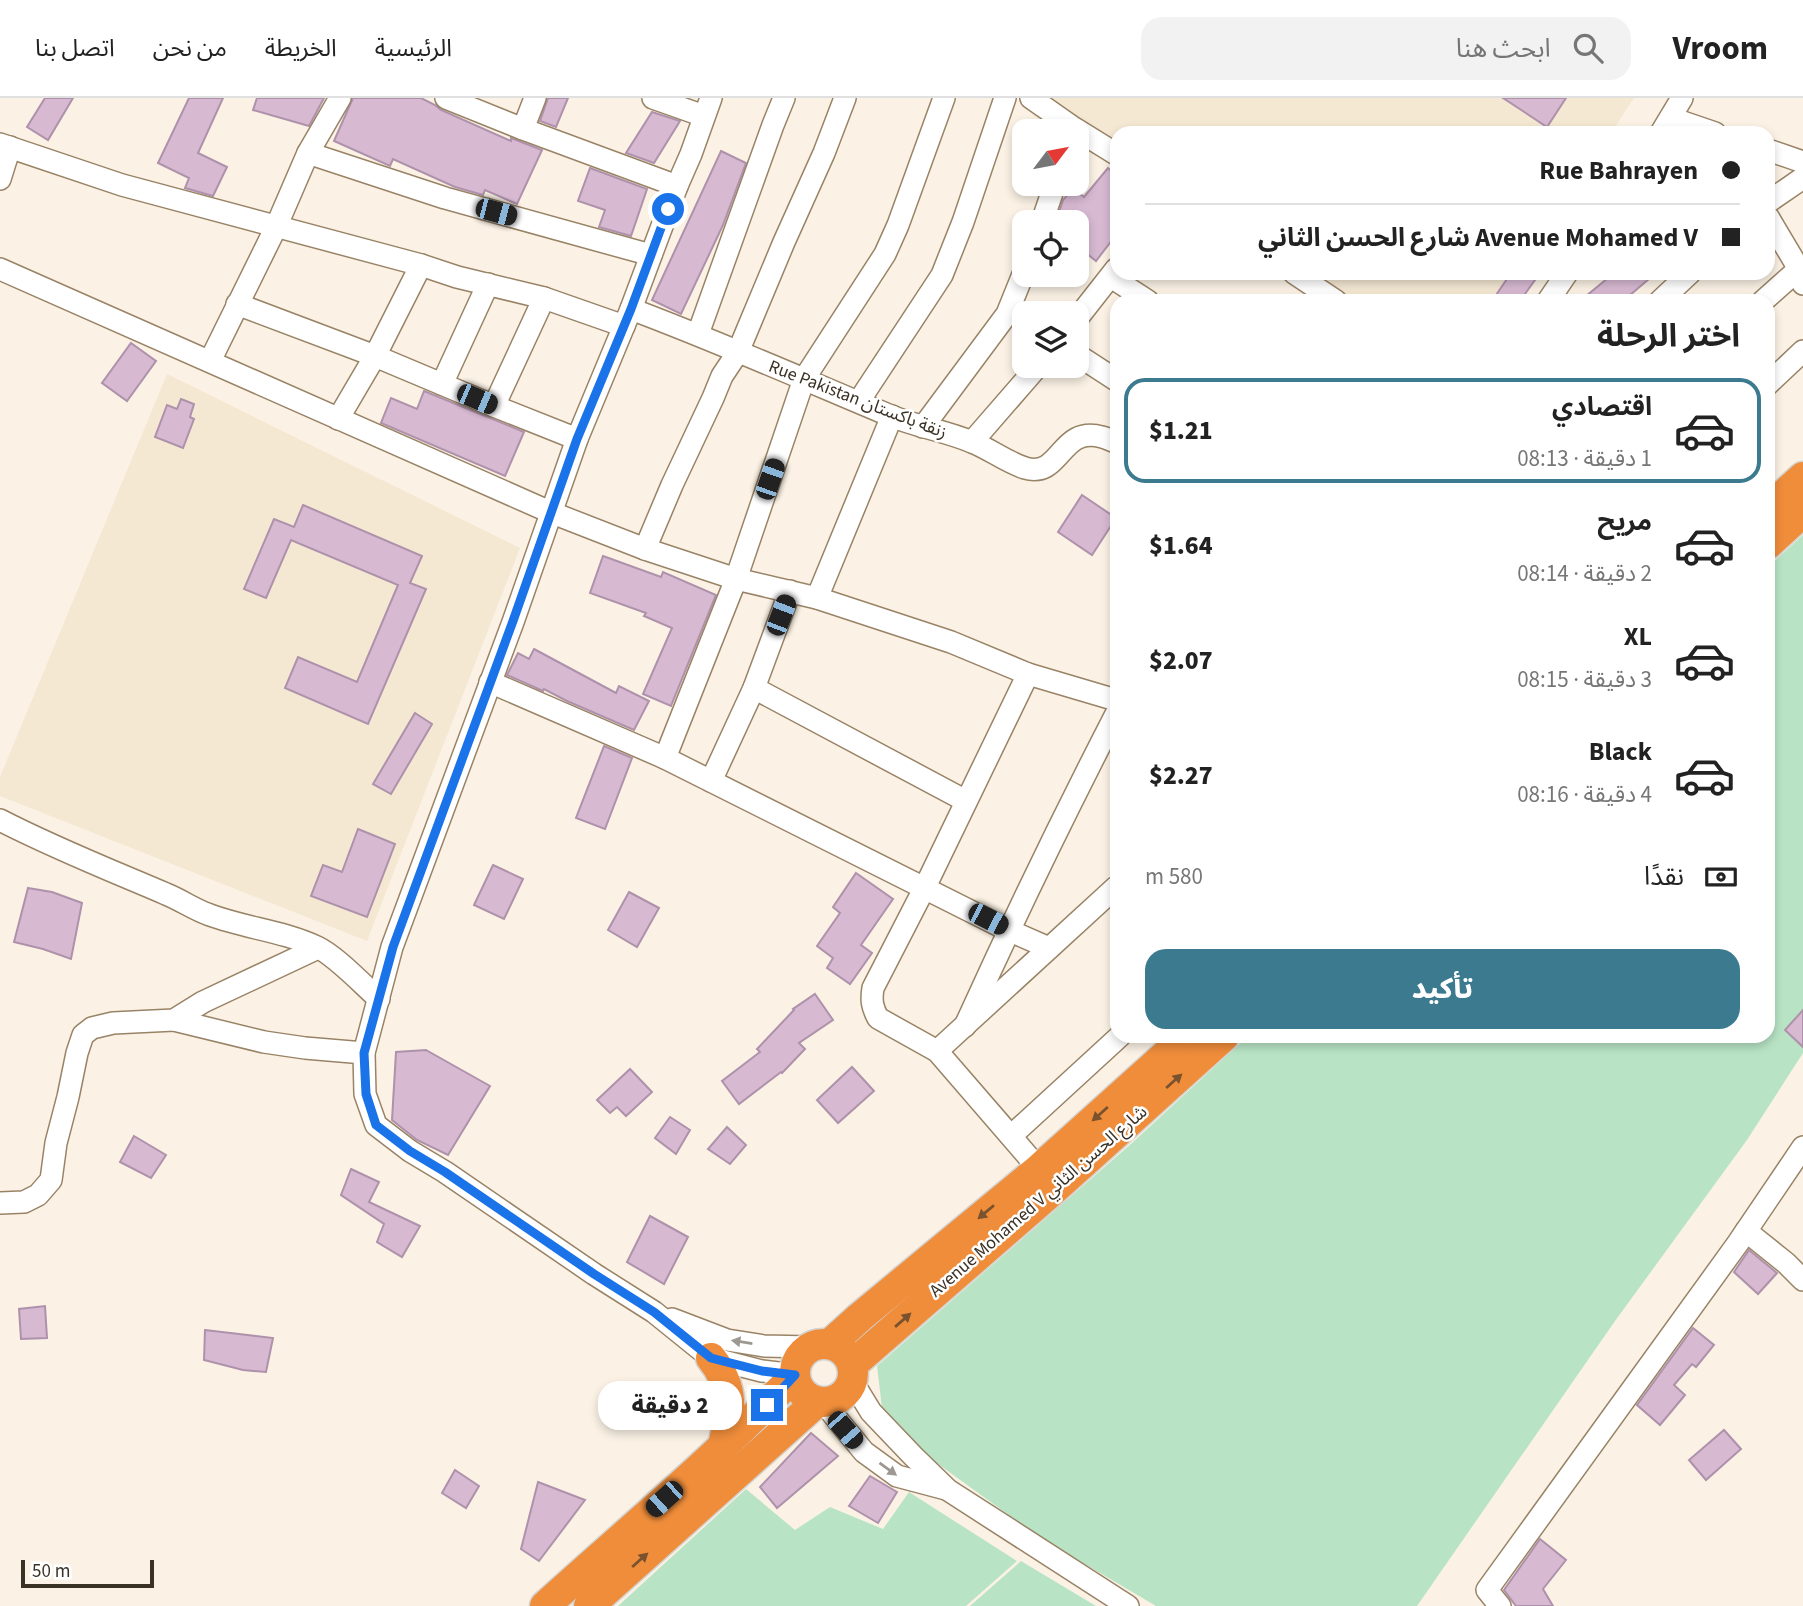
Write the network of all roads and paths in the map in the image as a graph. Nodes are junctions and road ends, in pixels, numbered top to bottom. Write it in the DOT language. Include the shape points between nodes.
graph roads {
  1 [pos="340,98"];
  2 [pos="446,98"];
  3 [pos="535,98"];
  4 [pos="653,98"];
  5 [pos="784,98"];
  6 [pos="845,98"];
  7 [pos="944,98"];
  8 [pos="1006,98"];
  9 [pos="1031,98"];
  10 [pos="1682,98"];
  11 [pos="707,107"];
  12 [pos="1059,119"];
  13 [pos="1666,126"];
  14 [pos="523,129"];
  15 [pos="1089,139"];
  16 [pos="5,145"];
  17 [pos="1110,151"];
  18 [pos="1775,152"];
  19 [pos="309,153"];
  20 [pos="1803,162"];
  21 [pos="1803,178"];
  22 [pos="0,179"];
  23 [pos="677,186"];
  24 [pos="1775,197"];
  25 [pos="276,227"];
  26 [pos="1775,229"];
  27 [pos="651,255"];
  28 [pos="421,265"];
  29 [pos="0,269"];
  30 [pos="1801,277"];
  31 [pos="1110,278"];
  32 [pos="1122,280"];
  33 [pos="1682,280"];
  34 [pos="488,284"];
  35 [pos="1302,286"];
  36 [pos="1140,294"];
  37 [pos="1320,294"];
  38 [pos="1668,294"];
  39 [pos="1774,294"];
  40 [pos="544,298"];
  41 [pos="237,304"];
  42 [pos="1089,304"];
  43 [pos="627,317"];
  44 [pos="1012,322"];
  45 [pos="698,334"];
  46 [pos="1803,351"];
  47 [pos="738,352"];
  48 [pos="375,356"];
  49 [pos="210,361"];
  50 [pos="1089,362"];
  51 [pos="1110,376"];
  52 [pos="1775,377"];
  53 [pos="1028,378"];
  54 [pos="804,379"];
  55 [pos="442,384"];
  56 [pos="859,401"];
  57 [pos="494,406"];
  58 [pos="892,416"];
  59 [pos="338,419"];
  60 [pos="923,427"];
  61 [pos="577,439"];
  62 [pos="1110,440"];
  63 [pos="972,442"];
  64 [pos="1803,477"];
  65 [pos="1775,503"];
  66 [pos="550,512"];
  67 [pos="1803,512"];
  68 [pos="1775,538"];
  69 [pos="645,550"];
  70 [pos="736,579"];
  71 [pos="790,591"];
  72 [pos="817,598"];
  73 [pos="1028,674"];
  74 [pos="490,682"];
  75 [pos="754,688"];
  76 [pos="1110,698"];
  77 [pos="1110,726"];
  78 [pos="665,758"];
  79 [pos="711,781"];
  80 [pos="966,801"];
  81 [pos="0,820"];
  82 [pos="925,887"];
  83 [pos="1110,892"];
  84 [pos="1008,930"];
  85 [pos="318,948"];
  86 [pos="1049,948"];
  87 [pos="379,999"];
  88 [pos="174,1020"];
  89 [pos="965,1026"];
  90 [pos="1112,1043"];
  91 [pos="1179,1043"];
  92 [pos="1216,1043"];
  93 [pos="937,1051"];
  94 [pos="364,1053"];
  95 [pos="1011,1136"];
  96 [pos="1803,1147"];
  97 [pos="1039,1169"];
  98 [pos="0,1203"];
  99 [pos="1746,1231"];
  100 [pos="1803,1280"];
  101 [pos="654,1312"];
  102 [pos="820,1346"];
  103 [pos="711,1358"];
  104 [pos="852,1373"];
  105 [pos="795,1375"];
  106 [pos="820,1402"];
  107 [pos="723,1446"];
  108 [pos="948,1490"];
  109 [pos="1487,1601"];
  110 [pos="545,1606"];
  111 [pos="589,1606"];
  112 [pos="1128,1606"];
  1 -- 19 [label="street"];
  2 -- 14 [label="street"];
  3 -- 14 [label="street"];
  4 -- 11 [label="street"];
  5 -- 45 [label="street"];
  6 -- 47 [label="street"];
  7 -- 54 [label="street" via="885,254"];
  8 -- 56 [label="street" via="942,275"];
  9 -- 12 [label="street"];
  10 -- 13 [label="street"];
  11 -- 23 [label="street"];
  14 -- 23 [label="street"];
  15 -- 17 [label="street"];
  16 -- 22 [label="street"];
  16 -- 25 [label="street, Rue Pakistan زنقة باكستان" via="122,185"];
  18 -- 20 [label="street"];
  19 -- 25 [label="street"];
  19 -- 27 [label="street" via="445,198"];
  21 -- 24 [label="street"];
  23 -- 27 [label="street"];
  25 -- 28 [label="street, Rue Pakistan زنقة باكستان"];
  25 -- 41 [label="street"];
  26 -- 30 [label="street"];
  27 -- 43 [label="street"];
  28 -- 34 [label="street, Rue Pakistan زنقة باكستان"];
  28 -- 48 [label="street"];
  29 -- 49 [label="street"];
  30 -- 39 [label="street"];
  31 -- 42 [label="street"];
  32 -- 36 [label="street"];
  33 -- 38 [label="street"];
  34 -- 40 [label="street, Rue Pakistan زنقة باكستان"];
  34 -- 55 [label="street"];
  35 -- 37 [label="street"];
  40 -- 43 [label="street, Rue Pakistan زنقة باكستان"];
  40 -- 57 [label="street"];
  41 -- 48 [label="street"];
  41 -- 49 [label="street"];
  43 -- 45 [label="street, Rue Pakistan زنقة باكستان"];
  43 -- 61 [label="street"];
  44 -- 60 [label="street"];
  45 -- 47 [label="street, Rue Pakistan زنقة باكستان"];
  46 -- 52 [label="street"];
  47 -- 54 [label="street, Rue Pakistan زنقة باكستان"];
  47 -- 69 [label="street" via="722,376"];
  48 -- 55 [label="street"];
  48 -- 59 [label="street"];
  49 -- 59 [label="street"];
  50 -- 51 [label="street"];
  53 -- 63 [label="street"];
  54 -- 56 [label="street, Rue Pakistan زنقة باكستان"];
  54 -- 70 [label="street"];
  55 -- 57 [label="street"];
  56 -- 58 [label="street, Rue Pakistan زنقة باكستان"];
  57 -- 61 [label="street"];
  58 -- 60 [label="street, Rue Pakistan زنقة باكستان"];
  58 -- 72 [label="street"];
  59 -- 66 [label="street"];
  60 -- 63 [label="street, Rue Pakistan زنقة باكستان"];
  61 -- 66 [label="street"];
  62 -- 63 [label="street, Rue Pakistan زنقة باكستان" via="1082,437 1068,443 1052,463 1036,470"];
  64 -- 65 [label="highway"];
  66 -- 69 [label="street"];
  66 -- 74 [label="street"];
  67 -- 68 [label="highway"];
  69 -- 70 [label="street"];
  70 -- 71 [label="street"];
  70 -- 78 [label="street"];
  71 -- 72 [label="street"];
  71 -- 75 [label="street"];
  72 -- 73 [label="street" via="951,642"];
  73 -- 76 [label="street"];
  73 -- 80 [label="street"];
  74 -- 78 [label="street"];
  74 -- 87 [label="street" via="393,947"];
  75 -- 79 [label="street"];
  75 -- 80 [label="street"];
  77 -- 84 [label="street"];
  78 -- 79 [label="street"];
  79 -- 82 [label="street"];
  80 -- 82 [label="street"];
  81 -- 85 [label="street" via="207,914"];
  82 -- 84 [label="street"];
  82 -- 93 [label="street" via="871,999 878,1018"];
  83 -- 86 [label="street"];
  84 -- 86 [label="street"];
  84 -- 89 [label="street"];
  85 -- 87 [label="street"];
  85 -- 88 [label="street"];
  86 -- 89 [label="street"];
  87 -- 94 [label="street"];
  88 -- 94 [label="street" via="264,1042"];
  88 -- 98 [label="street" via="101,1024 83,1035 51,1180 24,1202"];
  89 -- 93 [label="street"];
  90 -- 95 [label="street"];
  91 -- 97 [label="highway, Avenue Mohamed V شارع الحسن الثاني, one-way"];
  104 -- 92 [label="highway, Avenue Mohamed V شارع الحسن الثاني, one-way"];
  93 -- 95 [label="street"];
  94 -- 101 [label="street" via="366,1094 376,1125"];
  95 -- 97 [label="street"];
  96 -- 99 [label="street"];
  97 -- 102 [label="highway, Avenue Mohamed V شارع الحسن الثاني, one-way"];
  99 -- 100 [label="street"];
  99 -- 109 [label="street"];
  102 -- 101 [label="street, one-way" via="764,1346 726,1340"];
  101 -- 103 [label="street"];
  102 -- 104 [label="highway" via="844,1352"];
  102 -- 105 [label="highway" via="800,1356"];
  103 -- 105 [label="street"];
  103 -- 107 [label="highway" via="729,1392"];
  104 -- 106 [label="highway" via="841,1397"];
  104 -- 108 [label="street" via="872,1412"];
  105 -- 106 [label="highway" via="802,1392"];
  105 -- 107 [label="highway"];
  106 -- 108 [label="street, one-way" via="864,1452 897,1476"];
  111 -- 106 [label="highway, one-way"];
  107 -- 110 [label="highway"];
  108 -- 112 [label="street"];
}
